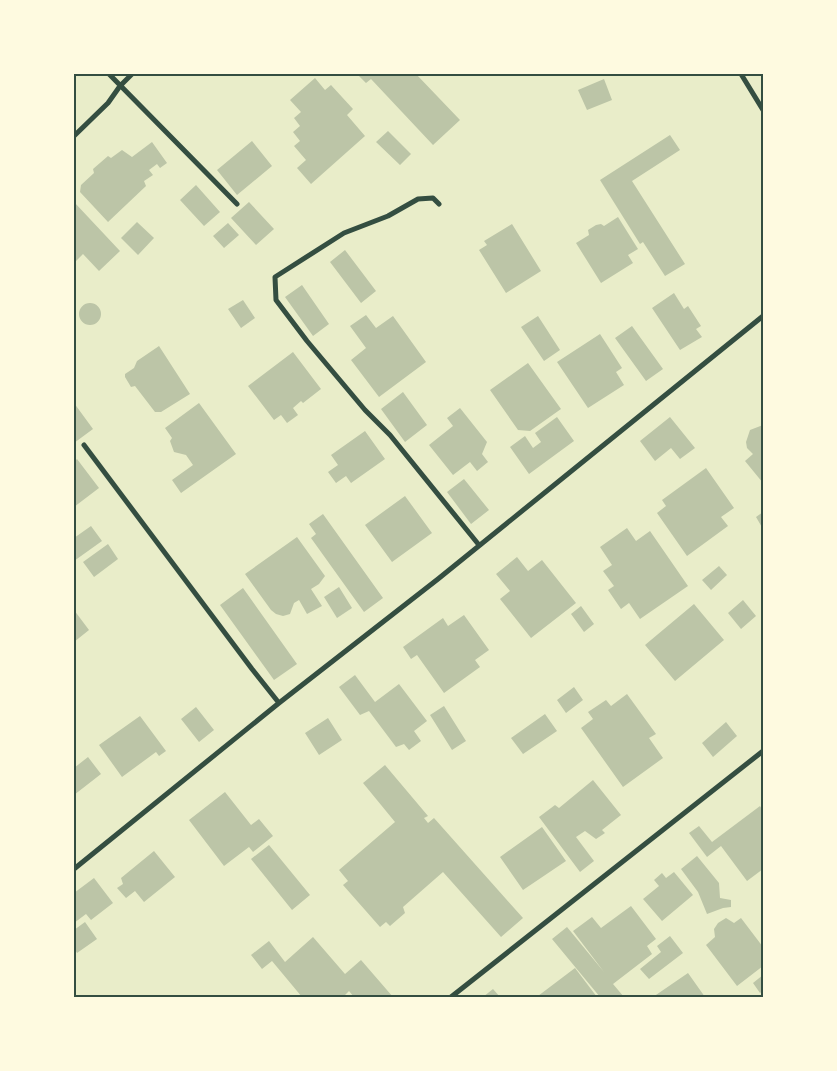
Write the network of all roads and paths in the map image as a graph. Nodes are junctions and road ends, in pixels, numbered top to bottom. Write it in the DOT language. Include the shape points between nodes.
graph roads {
  1 [pos="109,74"];
  2 [pos="132,74"];
  3 [pos="740,74"];
  4 [pos="120,86"];
  5 [pos="763,110"];
  6 [pos="74,136"];
  7 [pos="237,204"];
  8 [pos="439,204"];
  9 [pos="763,316"];
  10 [pos="84,445"];
  11 [pos="480,545"];
  12 [pos="279,703"];
  13 [pos="763,750"];
  14 [pos="74,869"];
  15 [pos="452,997"];
  1 -- 4 [label="street"];
  2 -- 4 [label="street"];
  3 -- 5 [label="street"];
  4 -- 6 [label="street" via="108,103"];
  4 -- 7 [label="street"];
  8 -- 11 [label="street" via="433,198 418,200 336,238 275,277 276,300"];
  9 -- 11 [label="street"];
  10 -- 12 [label="street"];
  11 -- 12 [label="street"];
  12 -- 14 [label="street"];
  13 -- 15 [label="street"];
}
